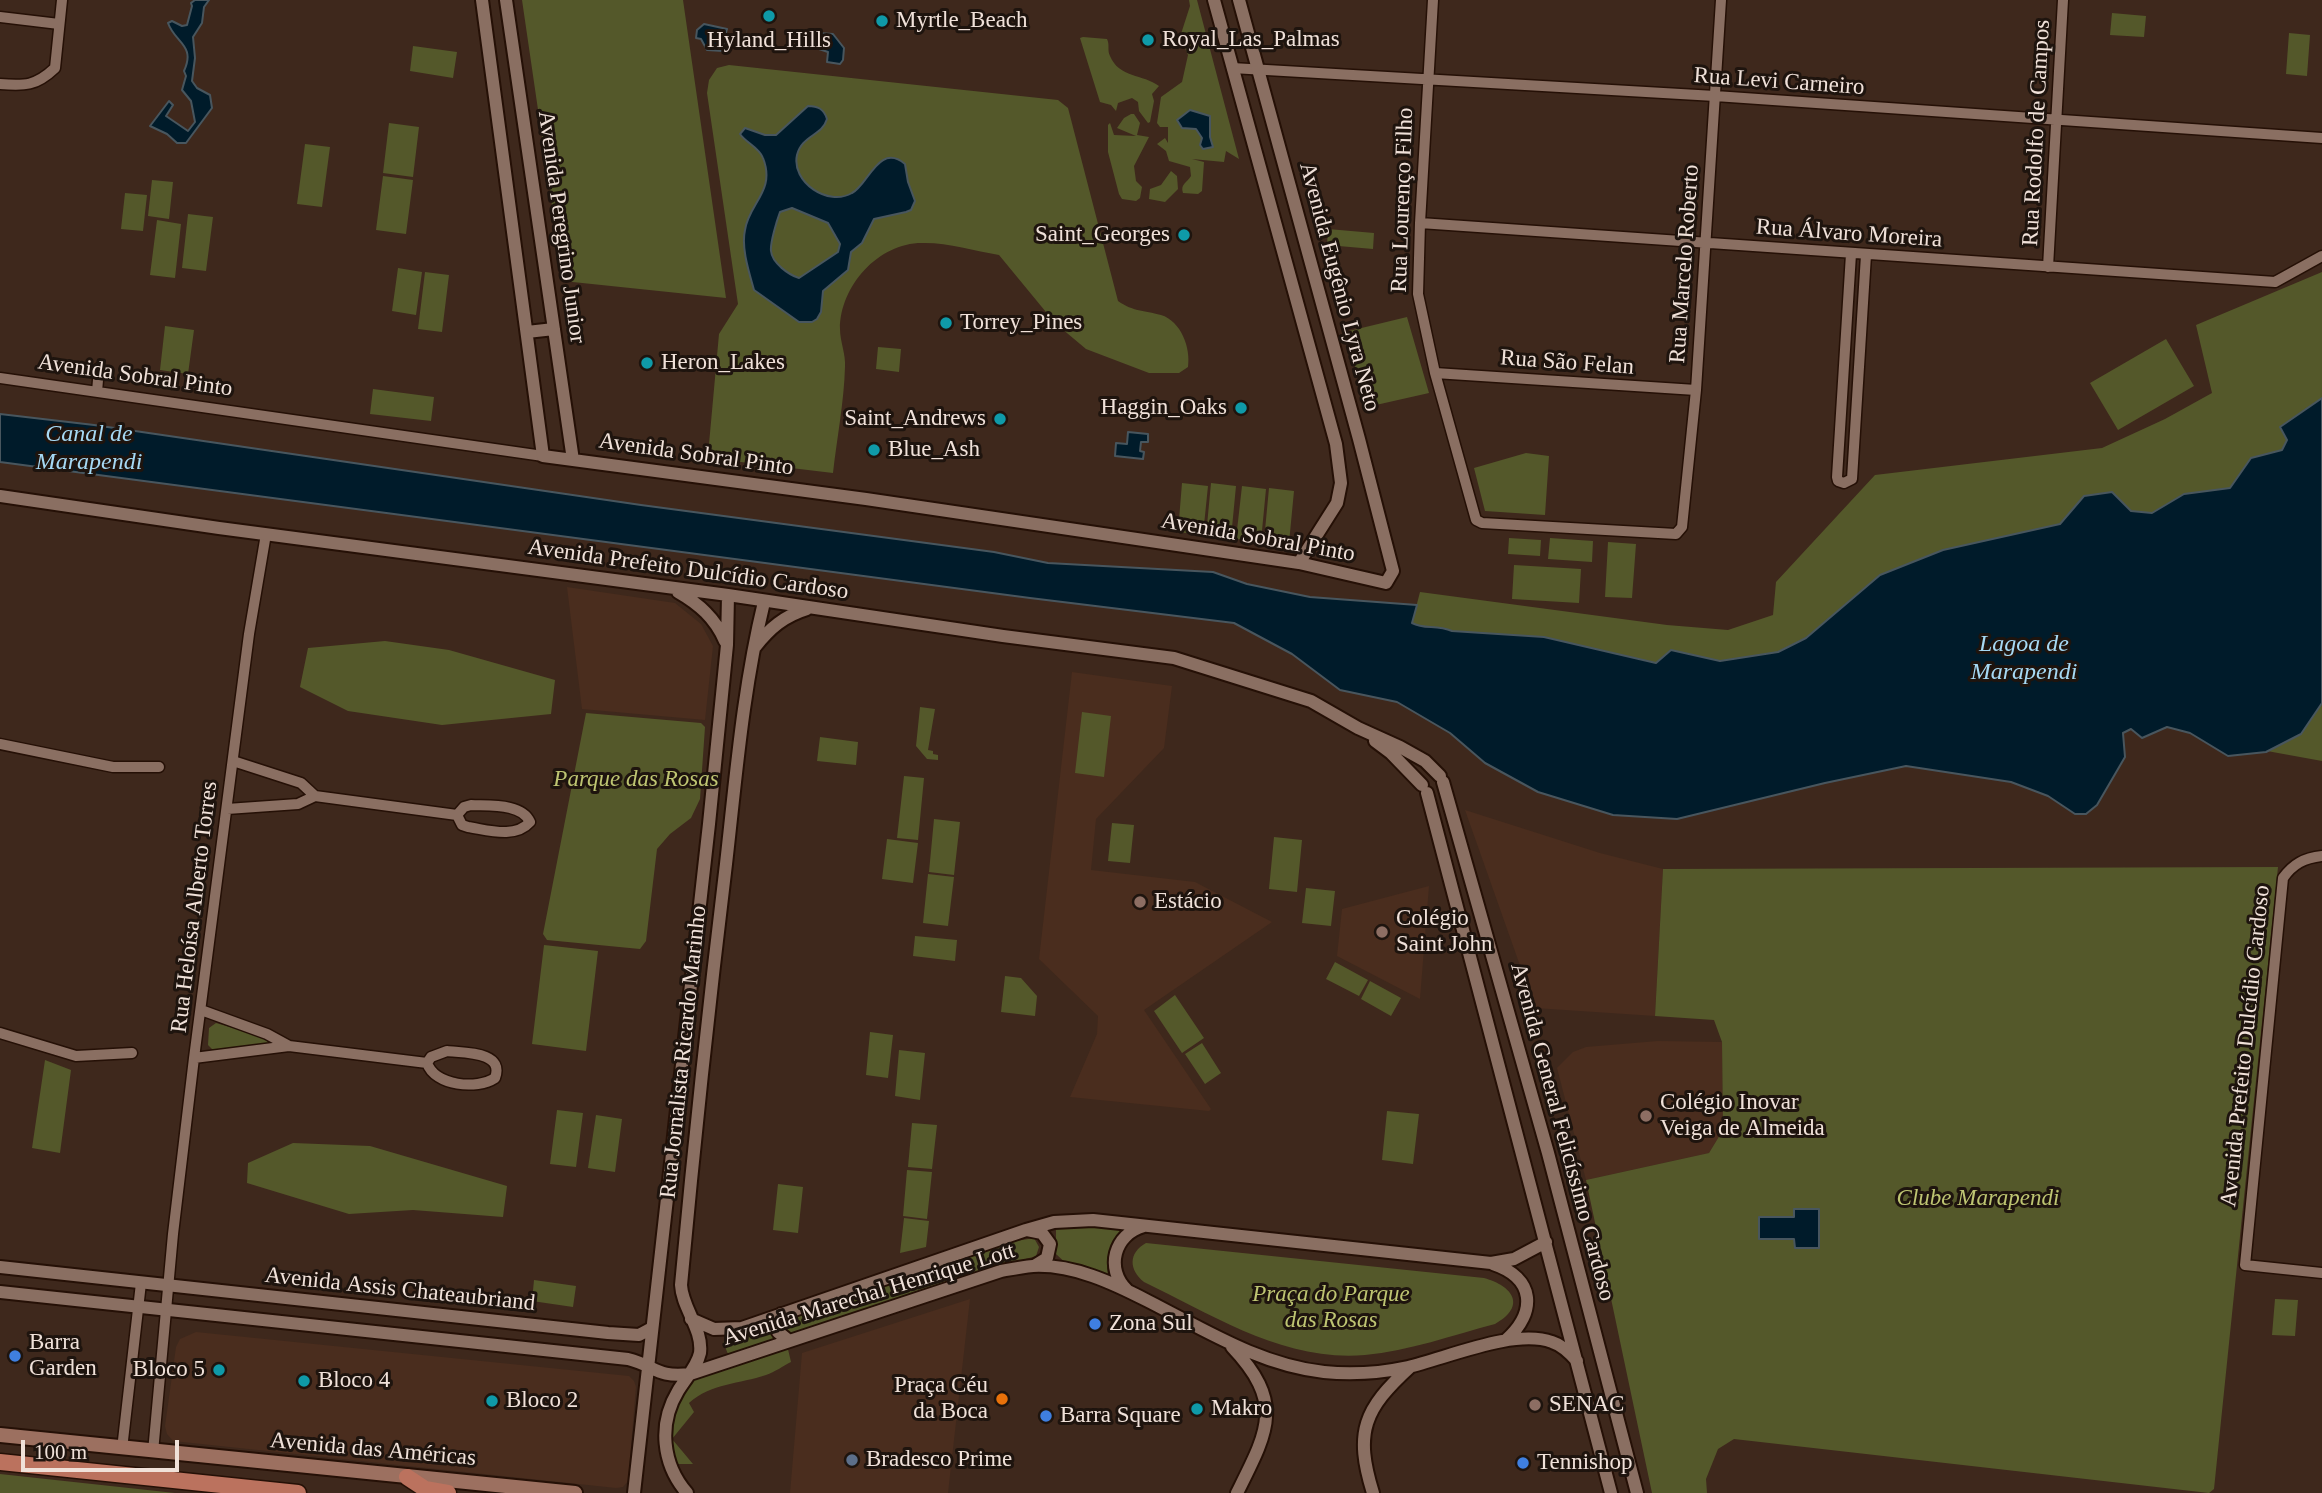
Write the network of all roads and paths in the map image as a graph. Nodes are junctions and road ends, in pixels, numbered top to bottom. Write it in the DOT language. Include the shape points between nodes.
graph roads {
  1 [pos="62,0"];
  2 [pos="482,0"];
  3 [pos="506,0"];
  4 [pos="1214,0"];
  5 [pos="1239,0"];
  6 [pos="1433,0"];
  7 [pos="1721,0"];
  8 [pos="2063,0"];
  9 [pos="0,17"];
  10 [pos="59,24"];
  11 [pos="1232,68"];
  12 [pos="1258,68"];
  13 [pos="1427,79"];
  14 [pos="0,84"];
  15 [pos="1715,96"];
  16 [pos="2055,120"];
  17 [pos="2322,138"];
  18 [pos="532,168"];
  19 [pos="506,171"];
  20 [pos="1420,223"];
  21 [pos="1707,242"];
  22 [pos="1306,245"];
  23 [pos="1283,251"];
  24 [pos="1851,254"];
  25 [pos="1866,255"];
  26 [pos="2322,256"];
  27 [pos="2049,267"];
  28 [pos="554,329"];
  29 [pos="527,332"];
  30 [pos="99,368"];
  31 [pos="1435,373"];
  32 [pos="0,378"];
  33 [pos="1696,390"];
  34 [pos="97,392"];
  35 [pos="1359,439"];
  36 [pos="1336,444"];
  37 [pos="543,456"];
  38 [pos="573,460"];
  39 [pos="0,496"];
  40 [pos="1681,530"];
  41 [pos="266,534"];
  42 [pos="1299,563"];
  43 [pos="1386,583"];
  44 [pos="672,588"];
  45 [pos="728,595"];
  46 [pos="764,602"];
  47 [pos="810,608"];
  48 [pos="727,645"];
  49 [pos="753,650"];
  50 [pos="720,701"];
  51 [pos="745,703"];
  52 [pos="1358,728"];
  53 [pos="0,744"];
  54 [pos="233,761"];
  55 [pos="159,767"];
  56 [pos="1441,779"];
  57 [pos="1425,789"];
  58 [pos="314,796"];
  59 [pos="227,809"];
  60 [pos="457,815"];
  61 [pos="709,824"];
  62 [pos="730,827"];
  63 [pos="2322,856"];
  64 [pos="1483,922"];
  65 [pos="1463,930"];
  66 [pos="690,995"];
  67 [pos="710,996"];
  68 [pos="201,1010"];
  69 [pos="1509,1015"];
  70 [pos="1488,1022"];
  71 [pos="0,1033"];
  72 [pos="289,1046"];
  73 [pos="132,1053"];
  74 [pos="194,1058"];
  75 [pos="427,1063"];
  76 [pos="1550,1165"];
  77 [pos="1527,1171"];
  78 [pos="670,1178"];
  79 [pos="691,1181"];
  80 [pos="1148,1225"];
  81 [pos="1026,1230"];
  82 [pos="1546,1242"];
  83 [pos="1491,1263"];
  84 [pos="1034,1266"];
  85 [pos="0,1267"];
  86 [pos="2322,1273"];
  87 [pos="141,1283"];
  88 [pos="169,1286"];
  89 [pos="1128,1291"];
  90 [pos="0,1292"];
  91 [pos="251,1295"];
  92 [pos="139,1307"];
  93 [pos="167,1310"];
  94 [pos="781,1314"];
  95 [pos="248,1319"];
  96 [pos="691,1319"];
  97 [pos="652,1328"];
  98 [pos="608,1333"];
  99 [pos="1506,1340"];
  100 [pos="789,1341"];
  101 [pos="1227,1341"];
  102 [pos="605,1357"];
  103 [pos="1577,1361"];
  104 [pos="1411,1366"];
  105 [pos="649,1367"];
  106 [pos="690,1374"];
  107 [pos="1608,1386"];
  108 [pos="1586,1394"];
  109 [pos="0,1435"];
  110 [pos="122,1449"];
  111 [pos="153,1452"];
  112 [pos="0,1462"];
  113 [pos="407,1477"];
  114 [pos="298,1493"];
  115 [pos="448,1493"];
  116 [pos="575,1493"];
  117 [pos="634,1493"];
  118 [pos="687,1493"];
  119 [pos="1237,1493"];
  120 [pos="1373,1493"];
  121 [pos="1611,1493"];
  122 [pos="1637,1493"];
  1 -- 10 [label="street"];
  2 -- 19 [label="street, Avenida Peregrino Junior"];
  3 -- 18 [label="street, Avenida Peregrino Junior"];
  4 -- 11 [label="street, Avenida Eugênio Lyra Neto"];
  5 -- 12 [label="street, Avenida Eugênio Lyra Neto"];
  6 -- 13 [label="street, Rua Lourenço Filho"];
  7 -- 15 [label="street, Rua Marcelo Roberto"];
  8 -- 16 [label="street, Rua Rodolfo de Campos"];
  9 -- 10 [label="street"];
  10 -- 14 [label="street" via="55,68 42,80 23,86"];
  11 -- 12 [label="street, Rua Levi Carneiro"];
  11 -- 23 [label="street, Avenida Eugênio Lyra Neto"];
  12 -- 13 [label="street, Rua Levi Carneiro"];
  12 -- 22 [label="street, Avenida Eugênio Lyra Neto"];
  13 -- 15 [label="street, Rua Levi Carneiro"];
  13 -- 20 [label="street, Rua Lourenço Filho"];
  15 -- 16 [label="street, Rua Levi Carneiro"];
  15 -- 21 [label="street, Rua Marcelo Roberto"];
  16 -- 17 [label="street, Rua Levi Carneiro"];
  16 -- 27 [label="street, Rua Rodolfo de Campos"];
  18 -- 19 [label="street"];
  18 -- 28 [label="street, Avenida Peregrino Junior"];
  19 -- 29 [label="street, Avenida Peregrino Junior"];
  20 -- 21 [label="street, Rua Álvaro Moreira"];
  20 -- 31 [label="street, Rua Lourenço Filho" via="1419,302"];
  21 -- 24 [label="street, Rua Álvaro Moreira"];
  21 -- 33 [label="street, Rua Marcelo Roberto"];
  22 -- 23 [label="street"];
  22 -- 35 [label="street, Avenida Eugênio Lyra Neto"];
  23 -- 36 [label="street, Avenida Eugênio Lyra Neto"];
  24 -- 25 [label="street, Rua Álvaro Moreira"];
  24 -- 25 [label="street" via="1837,477 1844,483 1852,479"];
  25 -- 27 [label="street, Rua Álvaro Moreira"];
  26 -- 27 [label="street, Rua Álvaro Moreira" via="2275,282"];
  28 -- 29 [label="street"];
  28 -- 38 [label="street, Avenida Peregrino Junior"];
  29 -- 37 [label="street, Avenida Peregrino Junior"];
  30 -- 34 [label="street"];
  31 -- 33 [label="street, Rua São Felan"];
  31 -- 40 [label="street, Rua Lourenço Filho" via="1475,520 1676,534"];
  32 -- 34 [label="street, Avenida Sobral Pinto"];
  33 -- 40 [label="street, Rua Marcelo Roberto"];
  34 -- 37 [label="street, Avenida Sobral Pinto"];
  35 -- 36 [label="street"];
  35 -- 43 [label="street, Avenida Eugênio Lyra Neto" via="1393,571"];
  36 -- 42 [label="street, Avenida Eugênio Lyra Neto" via="1341,483 1338,503"];
  37 -- 38 [label="street, Avenida Sobral Pinto"];
  38 -- 42 [label="street, Avenida Sobral Pinto"];
  39 -- 41 [label="street, Avenida Prefeito Dulcídio Cardoso"];
  41 -- 44 [label="street, Avenida Prefeito Dulcídio Cardoso"];
  41 -- 54 [label="street, Rua Heloísa Alberto Torres"];
  42 -- 43 [label="street, Avenida Sobral Pinto"];
  44 -- 45 [label="street, Avenida Prefeito Dulcídio Cardoso"];
  44 -- 48 [label="street" via="713,619"];
  45 -- 46 [label="street, Avenida Prefeito Dulcídio Cardoso"];
  45 -- 48 [label="street, Rua Jornalista Ricardo Marinho"];
  46 -- 47 [label="street, Avenida Prefeito Dulcídio Cardoso"];
  46 -- 49 [label="street, Rua Jornalista Ricardo Marinho"];
  47 -- 49 [label="street" via="784,617"];
  47 -- 52 [label="street, Avenida Prefeito Dulcídio Cardoso" via="1174,658 1311,701"];
  48 -- 50 [label="street, Rua Jornalista Ricardo Marinho"];
  49 -- 51 [label="street, Rua Jornalista Ricardo Marinho"];
  50 -- 51 [label="street"];
  50 -- 61 [label="street, Rua Jornalista Ricardo Marinho"];
  51 -- 62 [label="street, Rua Jornalista Ricardo Marinho"];
  52 -- 56 [label="street" via="1425,761"];
  52 -- 57 [label="street, Avenida General Felicíssimo Cardoso" via="1391,753"];
  53 -- 55 [label="street" via="113,767"];
  54 -- 58 [label="street" via="301,783"];
  54 -- 59 [label="street, Rua Heloísa Alberto Torres"];
  56 -- 57 [label="street" via="1440,792"];
  56 -- 64 [label="street, Avenida General Felicíssimo Cardoso"];
  57 -- 65 [label="street, Avenida General Felicíssimo Cardoso"];
  58 -- 59 [label="street" via="298,804"];
  58 -- 60 [label="street"];
  59 -- 68 [label="street, Rua Heloísa Alberto Torres"];
  60 -- 60 [label="street" via="468,827 511,832 519,832 530,822 515,809 471,804"];
  61 -- 62 [label="street"];
  61 -- 66 [label="street, Rua Jornalista Ricardo Marinho"];
  62 -- 67 [label="street, Rua Jornalista Ricardo Marinho"];
  63 -- 86 [label="street, Avenida Prefeito Dulcídio Cardoso" via="2301,861 2283,878 2245,1265"];
  64 -- 65 [label="street" via="1469,918"];
  64 -- 69 [label="street, Avenida General Felicíssimo Cardoso"];
  65 -- 70 [label="street, Avenida General Felicíssimo Cardoso"];
  66 -- 67 [label="street"];
  66 -- 78 [label="street, Rua Jornalista Ricardo Marinho"];
  67 -- 79 [label="street, Rua Jornalista Ricardo Marinho"];
  68 -- 72 [label="street"];
  68 -- 74 [label="street, Rua Heloísa Alberto Torres"];
  69 -- 70 [label="street" via="1500,1026"];
  69 -- 76 [label="street, Avenida General Felicíssimo Cardoso"];
  70 -- 77 [label="street, Avenida General Felicíssimo Cardoso"];
  71 -- 73 [label="street" via="76,1056"];
  72 -- 74 [label="street"];
  72 -- 75 [label="street"];
  74 -- 88 [label="street, Rua Heloísa Alberto Torres"];
  75 -- 75 [label="street" via="429,1070 447,1081 478,1085 495,1078 498,1071 482,1055 447,1051"];
  76 -- 77 [label="street" via="1540,1161"];
  76 -- 107 [label="street, Avenida General Felicíssimo Cardoso"];
  77 -- 82 [label="street, Avenida General Felicíssimo Cardoso"];
  78 -- 79 [label="street" via="682,1174"];
  78 -- 97 [label="street, Rua Jornalista Ricardo Marinho"];
  79 -- 96 [label="street, Rua Jornalista Ricardo Marinho" via="681,1285"];
  80 -- 81 [label="street, Avenida Marechal Henrique Lott" via="1070,1221"];
  80 -- 83 [label="street, Avenida Marechal Henrique Lott"];
  80 -- 89 [label="street" via="1126,1235 1115,1254 1116,1275"];
  81 -- 84 [label="street" via="1042,1233 1050,1244 1047,1258"];
  81 -- 94 [label="street, Avenida Marechal Henrique Lott"];
  82 -- 83 [label="street, Avenida Marechal Henrique Lott" via="1514,1259"];
  82 -- 103 [label="street, Avenida General Felicíssimo Cardoso"];
  83 -- 99 [label="street" via="1515,1274 1528,1300 1519,1328"];
  84 -- 89 [label="street, Avenida Marechal Henrique Lott" via="1093,1276"];
  84 -- 100 [label="street, Avenida Marechal Henrique Lott" via="1002,1271"];
  85 -- 87 [label="street, Avenida Assis Chateaubriand"];
  87 -- 88 [label="street, Avenida Assis Chateaubriand"];
  87 -- 92 [label="street"];
  88 -- 91 [label="street, Avenida Assis Chateaubriand"];
  88 -- 93 [label="street, Rua Heloísa Alberto Torres"];
  89 -- 101 [label="street, Avenida Marechal Henrique Lott"];
  90 -- 92 [label="street, Avenida Assis Chateaubriand"];
  91 -- 95 [label="street" via="240,1305"];
  91 -- 98 [label="street, Avenida Assis Chateaubriand"];
  92 -- 93 [label="street, Avenida Assis Chateaubriand"];
  92 -- 110 [label="street"];
  93 -- 95 [label="street, Avenida Assis Chateaubriand"];
  93 -- 111 [label="street, Rua Heloísa Alberto Torres"];
  94 -- 96 [label="street, Avenida Marechal Henrique Lott" via="727,1329"];
  94 -- 100 [label="street" via="778,1332"];
  95 -- 102 [label="street, Avenida Assis Chateaubriand"];
  96 -- 106 [label="street, Rua Jornalista Ricardo Marinho" via="700,1353"];
  97 -- 98 [label="street, Avenida Assis Chateaubriand" via="639,1335"];
  97 -- 105 [label="street, Rua Jornalista Ricardo Marinho"];
  98 -- 102 [label="street" via="615,1345"];
  99 -- 103 [label="street, Avenida Marechal Henrique Lott" via="1543,1339"];
  99 -- 104 [label="street, Avenida Marechal Henrique Lott"];
  100 -- 106 [label="street, Avenida Marechal Henrique Lott"];
  101 -- 104 [label="street, Avenida Marechal Henrique Lott" via="1270,1360 1312,1370 1361,1373"];
  101 -- 119 [label="street" via="1255,1376 1267,1415 1261,1445"];
  102 -- 105 [label="street, Avenida Assis Chateaubriand"];
  103 -- 108 [label="street, Avenida General Felicíssimo Cardoso"];
  104 -- 120 [label="street" via="1383,1392 1370,1413 1364,1453"];
  105 -- 106 [label="street, Avenida Marechal Henrique Lott" via="667,1375"];
  105 -- 117 [label="street, Rua Jornalista Ricardo Marinho"];
  106 -- 118 [label="street, Rua Jornalista Ricardo Marinho" via="668,1413 665,1434 671,1468"];
  107 -- 108 [label="street" via="1600,1398"];
  107 -- 122 [label="street, Avenida General Felicíssimo Cardoso"];
  108 -- 121 [label="street, Avenida General Felicíssimo Cardoso"];
  109 -- 110 [label="main road, Avenida das Américas"];
  110 -- 111 [label="main road, Avenida das Américas"];
  111 -- 113 [label="main road, Avenida das Américas"];
  112 -- 114 [label="highway"];
  113 -- 115 [label="highway" via="425,1489"];
  113 -- 116 [label="main road, Avenida das Américas"];
}
